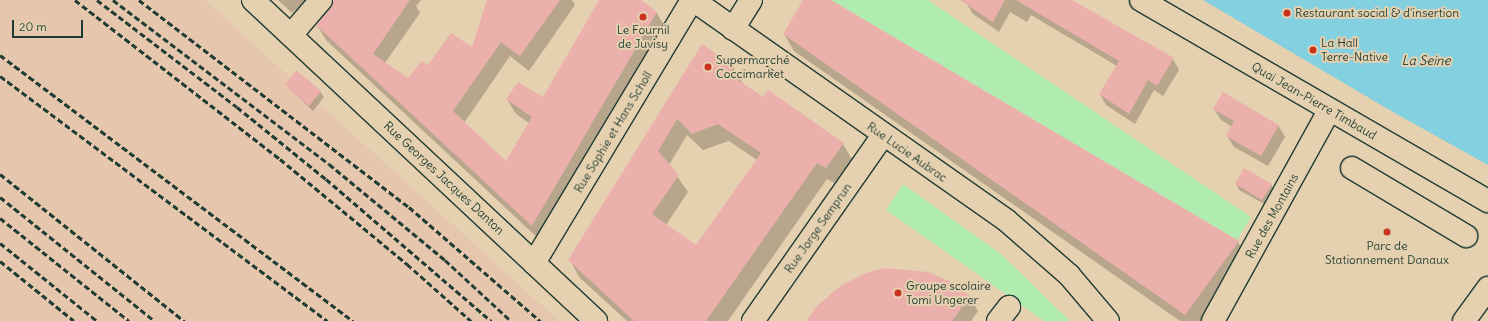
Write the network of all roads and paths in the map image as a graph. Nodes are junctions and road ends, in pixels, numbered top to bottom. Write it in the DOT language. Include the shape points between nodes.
graph roads {
  1 [pos="253,0"];
  2 [pos="321,0"];
  3 [pos="692,0"];
  4 [pos="750,0"];
  5 [pos="1141,0"];
  6 [pos="732,29"];
  7 [pos="291,35"];
  8 [pos="1329,111"];
  9 [pos="884,135"];
  10 [pos="1352,168"];
  11 [pos="1488,201"];
  12 [pos="1466,236"];
  13 [pos="534,263"];
  14 [pos="1488,288"];
  15 [pos="596,321"];
  16 [pos="753,321"];
  17 [pos="1108,321"];
  18 [pos="1213,321"];
  19 [pos="1464,321"];
  1 -- 7 [label="street, Rue Georges Jacques Danton"];
  2 -- 7 [label="street"];
  3 -- 6 [label="street, Rue Lucie Aubrac"];
  3 -- 13 [label="street, Rue Sophie et Hans Scholl"];
  4 -- 6 [label="street"];
  5 -- 8 [label="street, Quai Jean-Pierre Timbaud"];
  6 -- 9 [label="street, Rue Lucie Aubrac"];
  7 -- 13 [label="street, Rue Georges Jacques Danton"];
  8 -- 11 [label="street, Quai Jean-Pierre Timbaud"];
  8 -- 18 [label="street, Rue des Montains" via="1239,294"];
  9 -- 16 [label="street, Rue Jorge Semprun"];
  9 -- 17 [label="street, Rue Lucie Aubrac" via="1032,241 1075,282"];
  10 -- 12 [label="street"];
  13 -- 15 [label="street, Rue Georges Jacques Danton"];
  14 -- 19 [label="street"];
}
